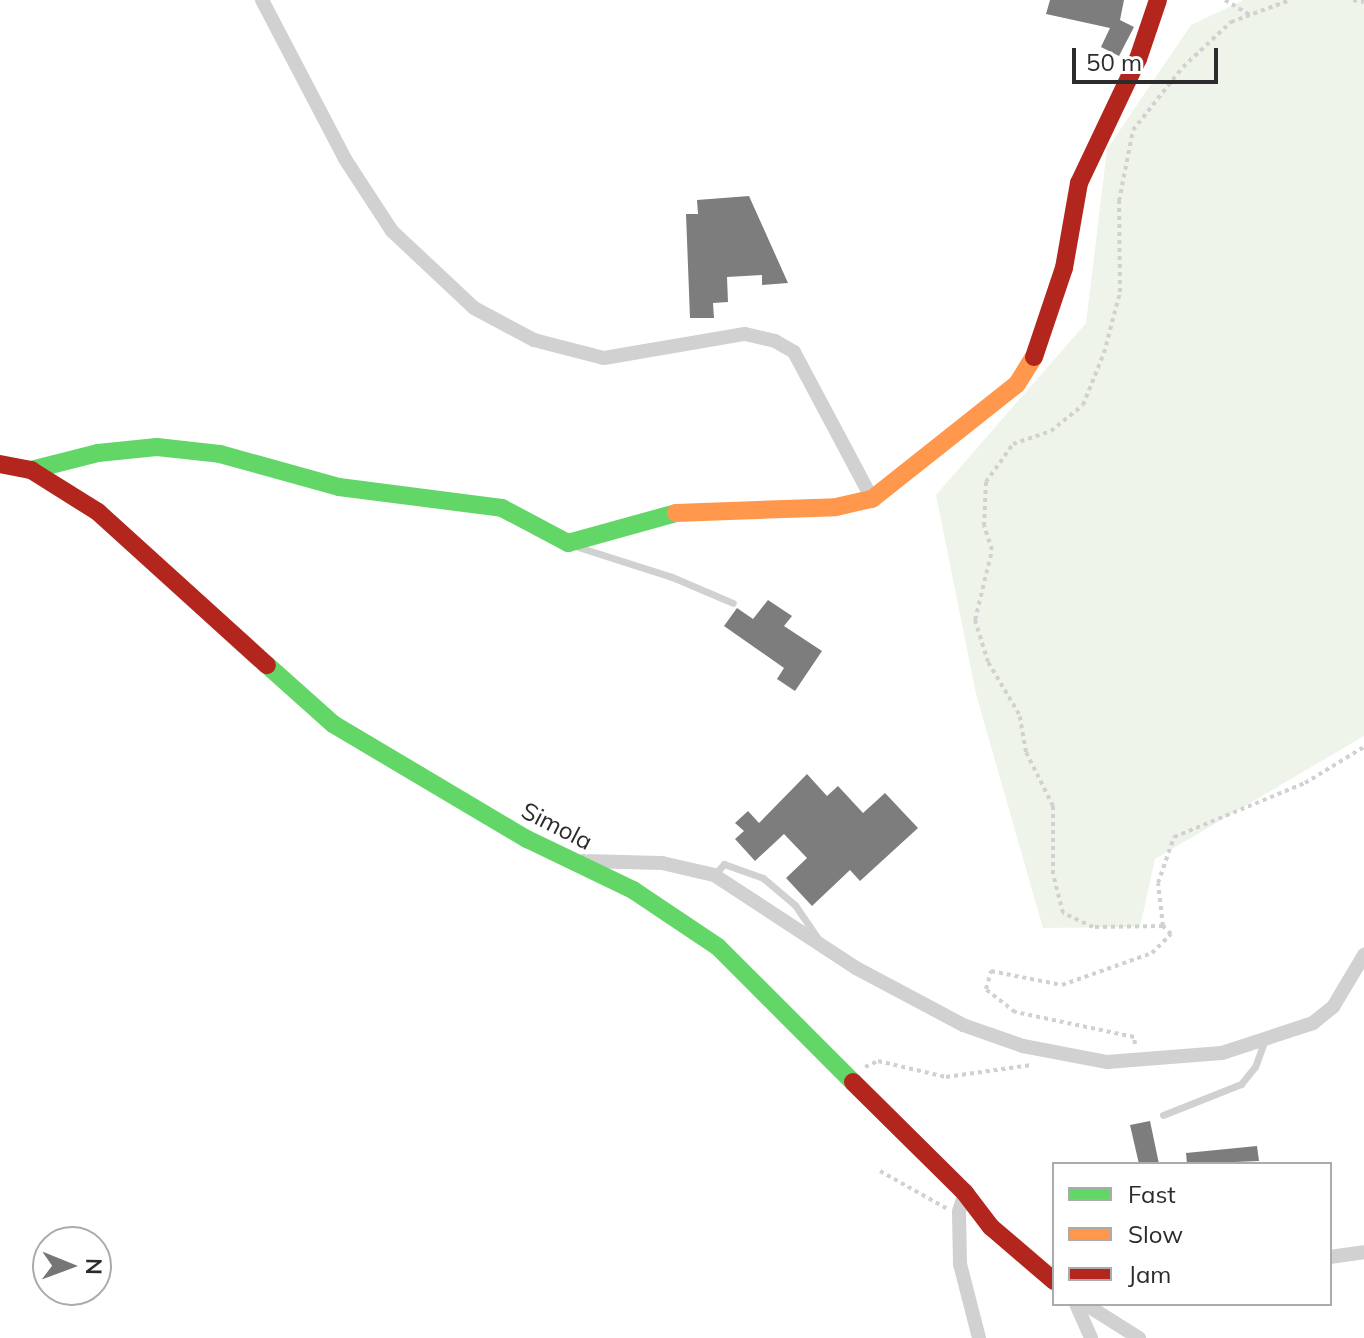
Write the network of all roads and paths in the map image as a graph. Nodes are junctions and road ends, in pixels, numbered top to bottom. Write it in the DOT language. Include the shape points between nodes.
graph roads {
  1 [pos="262,0"];
  2 [pos="1158,0"];
  3 [pos="1225,0"];
  4 [pos="1290,0"];
  5 [pos="1353,0"];
  6 [pos="1364,2"];
  7 [pos="1251,15"];
  8 [pos="0,464"];
  9 [pos="31,470"];
  10 [pos="872,499"];
  11 [pos="568,543"];
  12 [pos="733,603"];
  13 [pos="1364,747"];
  14 [pos="573,861"];
  15 [pos="714,875"];
  16 [pos="1163,926"];
  17 [pos="822,946"];
  18 [pos="1364,955"];
  19 [pos="1264,1042"];
  20 [pos="1068,1057"];
  21 [pos="1138,1063"];
  22 [pos="865,1074"];
  23 [pos="1163,1115"];
  24 [pos="880,1171"];
  25 [pos="965,1193"];
  26 [pos="959,1212"];
  27 [pos="1364,1252"];
  28 [pos="1332,1257"];
  29 [pos="1052,1279"];
  30 [pos="1077,1306"];
  31 [pos="1106,1309"];
  32 [pos="979,1338"];
  33 [pos="1091,1338"];
  34 [pos="1140,1338"];
  1 -- 10 [label="street" via="345,159 392,231 474,308 534,340 604,358 745,334 775,341 794,352"];
  2 -- 10 [label="street" via="1138,59 1079,183 1064,268 1041,347 1017,384"];
  3 -- 7 [label="path"];
  4 -- 7 [label="path"];
  5 -- 6 [label="path"];
  7 -- 16 [label="path" via="1231,22 1183,67 1133,130 1119,201 1120,292 1083,405 1051,431 1013,444 986,482 984,526 992,550 975,620 988,662 1019,714 1026,752 1053,806 1053,874 1063,913 1093,927"];
  8 -- 9 [label="street, Simola"];
  9 -- 11 [label="street" via="98,453 157,447 220,454 339,487 502,508"];
  9 -- 14 [label="street, Simola" via="98,512 333,724"];
  10 -- 11 [label="street" via="836,507 666,513"];
  11 -- 12 [label="lane"];
  13 -- 16 [label="path" via="1305,783 1174,837 1158,883"];
  14 -- 15 [label="street" via="662,863"];
  14 -- 25 [label="street, Simola" via="633,890 718,947"];
  15 -- 17 [label="street"];
  15 -- 17 [label="lane" via="724,864 763,878 795,905"];
  16 -- 21 [label="path" via="1171,934 1152,953 1113,968 1062,985 991,971 986,989 1015,1012 1134,1037"];
  17 -- 20 [label="street" via="963,1025"];
  18 -- 19 [label="street" via="1333,1007 1313,1023"];
  19 -- 21 [label="street"];
  19 -- 23 [label="lane" via="1255,1067 1241,1084"];
  20 -- 21 [label="street"];
  20 -- 22 [label="path" via="988,1075 946,1077 870,1061"];
  24 -- 26 [label="path" via="923,1199"];
  25 -- 26 [label="street"];
  25 -- 29 [label="street, Simola" via="991,1227"];
  26 -- 32 [label="street" via="960,1264"];
  27 -- 28 [label="street"];
  30 -- 33 [label="street"];
  31 -- 34 [label="street"];
}
